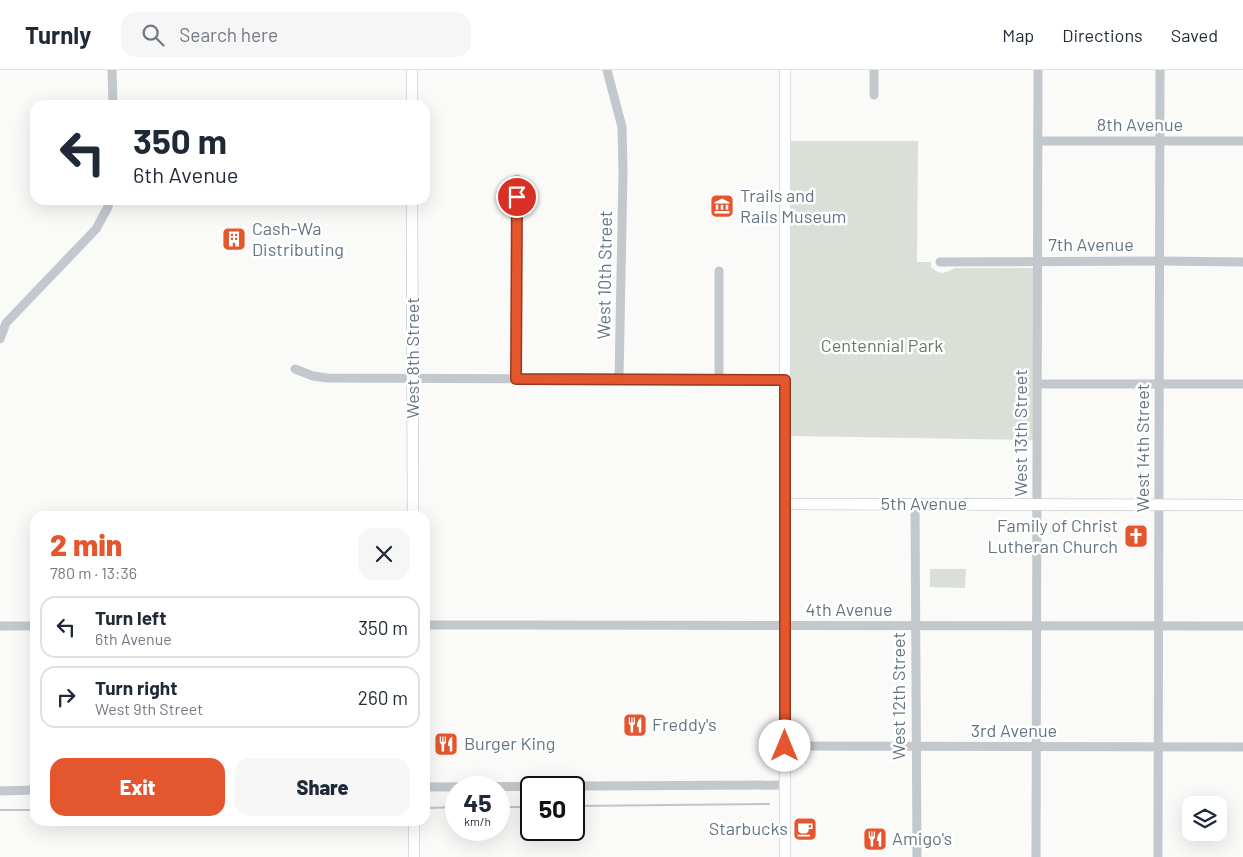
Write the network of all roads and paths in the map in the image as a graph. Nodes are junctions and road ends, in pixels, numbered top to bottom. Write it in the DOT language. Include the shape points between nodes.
graph roads {
  1 [pos="112,70"];
  2 [pos="412,70"];
  3 [pos="606,70"];
  4 [pos="785,70"];
  5 [pos="874,70"];
  6 [pos="1038,70"];
  7 [pos="1160,70"];
  8 [pos="874,95"];
  9 [pos="113,100"];
  10 [pos="412,100"];
  11 [pos="1038,141"];
  12 [pos="1160,141"];
  13 [pos="1243,141"];
  14 [pos="517,179"];
  15 [pos="108,205"];
  16 [pos="412,205"];
  17 [pos="1160,261"];
  18 [pos="940,262"];
  19 [pos="1037,262"];
  20 [pos="1243,262"];
  21 [pos="719,271"];
  22 [pos="0,339"];
  23 [pos="295,370"];
  24 [pos="413,379"];
  25 [pos="516,379"];
  26 [pos="619,379"];
  27 [pos="718,380"];
  28 [pos="785,380"];
  29 [pos="1037,384"];
  30 [pos="1159,384"];
  31 [pos="1243,384"];
  32 [pos="785,504"];
  33 [pos="915,504"];
  34 [pos="1037,505"];
  35 [pos="1159,505"];
  36 [pos="1243,505"];
  37 [pos="413,511"];
  38 [pos="430,625"];
  39 [pos="0,626"];
  40 [pos="30,626"];
  41 [pos="785,626"];
  42 [pos="915,626"];
  43 [pos="1036,626"];
  44 [pos="1159,626"];
  45 [pos="1243,626"];
  46 [pos="785,746"];
  47 [pos="916,747"];
  48 [pos="1036,747"];
  49 [pos="1158,747"];
  50 [pos="1243,747"];
  51 [pos="785,785"];
  52 [pos="430,787"];
  53 [pos="0,790"];
  54 [pos="30,790"];
  55 [pos="414,826"];
  56 [pos="414,857"];
  57 [pos="785,857"];
  58 [pos="916,857"];
  59 [pos="1036,857"];
  60 [pos="1158,857"];
  1 -- 9 [label="street"];
  2 -- 10 [label="street"];
  3 -- 26 [label="street, West 10th Street" via="622,127"];
  4 -- 28 [label="street"];
  5 -- 8 [label="street"];
  6 -- 11 [label="street, West 13th Street"];
  7 -- 12 [label="street, West 14th Street"];
  11 -- 12 [label="street, 8th Avenue"];
  11 -- 19 [label="street, West 13th Street"];
  12 -- 13 [label="street, 8th Avenue"];
  12 -- 17 [label="street, West 14th Street"];
  14 -- 25 [label="street"];
  15 -- 22 [label="street" via="96,229 6,323"];
  16 -- 24 [label="street, West 8th Street"];
  17 -- 19 [label="street, 7th Avenue"];
  17 -- 20 [label="street, 7th Avenue"];
  17 -- 30 [label="street, West 14th Street"];
  18 -- 19 [label="street, 7th Avenue"];
  19 -- 29 [label="street, West 13th Street"];
  21 -- 27 [label="street"];
  23 -- 24 [label="street" via="327,378"];
  24 -- 25 [label="street"];
  24 -- 37 [label="street, West 8th Street"];
  25 -- 26 [label="street"];
  26 -- 27 [label="street"];
  27 -- 28 [label="street"];
  28 -- 32 [label="street"];
  29 -- 30 [label="street"];
  29 -- 34 [label="street, West 13th Street"];
  30 -- 31 [label="street"];
  30 -- 35 [label="street, West 14th Street"];
  32 -- 33 [label="street, 5th Avenue"];
  32 -- 41 [label="street"];
  33 -- 34 [label="street, 5th Avenue"];
  33 -- 42 [label="street, West 12th Street"];
  34 -- 35 [label="street, 5th Avenue"];
  34 -- 43 [label="street, West 13th Street"];
  35 -- 36 [label="street, 5th Avenue"];
  35 -- 44 [label="street, West 14th Street"];
  38 -- 41 [label="street, 4th Avenue"];
  39 -- 40 [label="street"];
  41 -- 42 [label="street, 4th Avenue"];
  41 -- 46 [label="street"];
  42 -- 43 [label="street, 4th Avenue"];
  42 -- 47 [label="street, West 12th Street"];
  43 -- 44 [label="street, 4th Avenue"];
  43 -- 48 [label="street, West 13th Street"];
  44 -- 45 [label="street, 4th Avenue"];
  44 -- 49 [label="street, West 14th Street"];
  46 -- 47 [label="street, 3rd Avenue"];
  46 -- 51 [label="street"];
  47 -- 48 [label="street, 3rd Avenue"];
  47 -- 58 [label="street, West 12th Street"];
  48 -- 49 [label="street, 3rd Avenue"];
  48 -- 59 [label="street, West 13th Street"];
  49 -- 50 [label="street, 3rd Avenue"];
  49 -- 60 [label="street, West 14th Street"];
  51 -- 52 [label="street"];
  51 -- 57 [label="street"];
  53 -- 54 [label="street"];
  55 -- 56 [label="street"];
}
